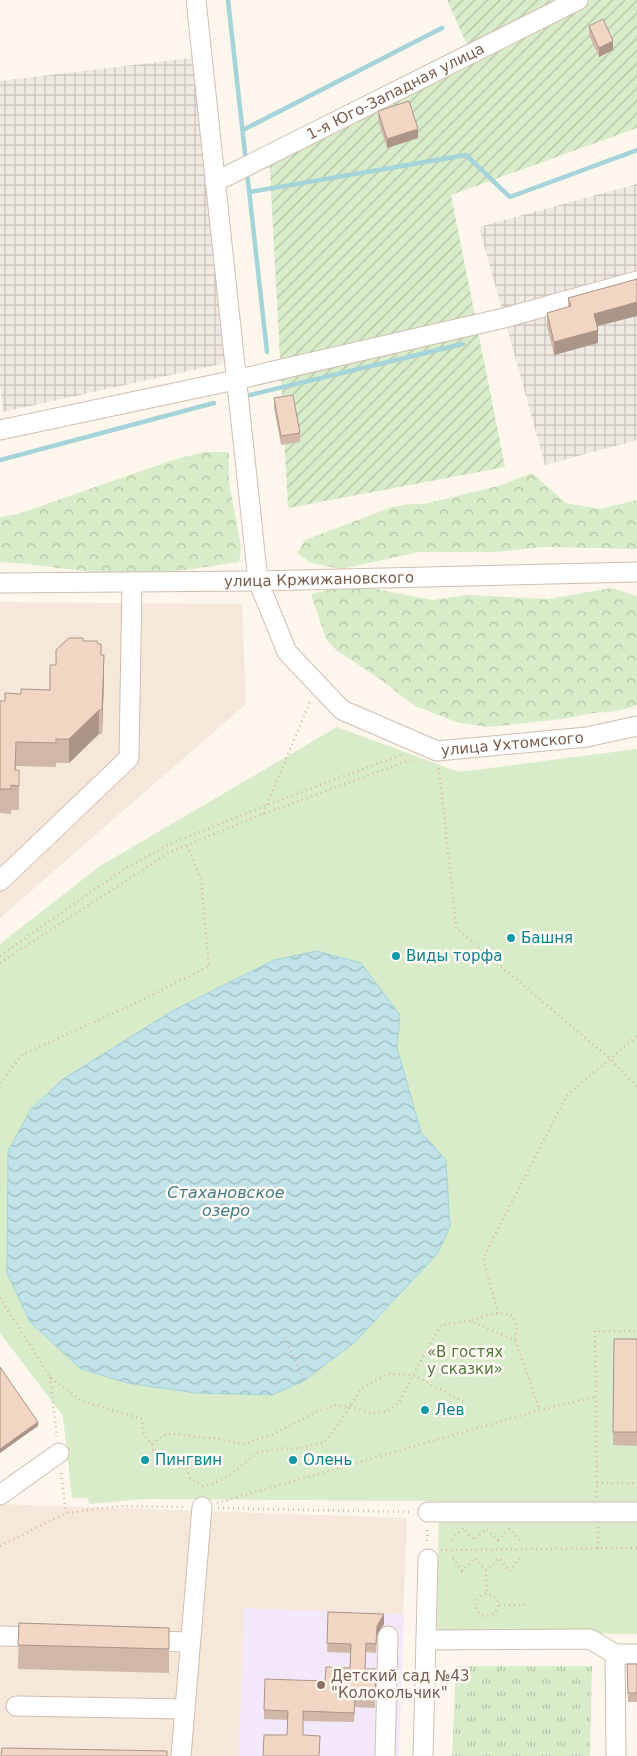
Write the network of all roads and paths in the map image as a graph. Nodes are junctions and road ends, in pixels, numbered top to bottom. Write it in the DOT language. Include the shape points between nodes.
graph roads {
  1 [pos="196,0"];
  2 [pos="578,0"];
  3 [pos="215,182"];
  4 [pos="637,281"];
  5 [pos="235,380"];
  6 [pos="0,430"];
  7 [pos="637,572"];
  8 [pos="258,581"];
  9 [pos="132,582"];
  10 [pos="0,583"];
  11 [pos="317,684"];
  12 [pos="637,726"];
  13 [pos="432,748"];
  14 [pos="267,805"];
  15 [pos="263,814"];
  16 [pos="187,845"];
  17 [pos="0,881"];
  18 [pos="0,956"];
  19 [pos="0,963"];
  20 [pos="637,1036"];
  21 [pos="610,1059"];
  22 [pos="0,1083"];
  23 [pos="637,1087"];
  24 [pos="0,1298"];
  25 [pos="498,1312"];
  26 [pos="470,1321"];
  27 [pos="637,1331"];
  28 [pos="285,1337"];
  29 [pos="515,1340"];
  30 [pos="413,1375"];
  31 [pos="304,1381"];
  32 [pos="595,1397"];
  33 [pos="464,1402"];
  34 [pos="350,1406"];
  35 [pos="540,1410"];
  36 [pos="152,1444"];
  37 [pos="59,1453"];
  38 [pos="597,1483"];
  39 [pos="637,1483"];
  40 [pos="0,1495"];
  41 [pos="202,1507"];
  42 [pos="428,1512"];
  43 [pos="597,1512"];
  44 [pos="637,1512"];
  45 [pos="452,1540"];
  46 [pos="520,1540"];
  47 [pos="0,1546"];
  48 [pos="598,1548"];
  49 [pos="637,1548"];
  50 [pos="431,1550"];
  51 [pos="453,1558"];
  52 [pos="520,1558"];
  53 [pos="486,1570"];
  54 [pos="487,1594"];
  55 [pos="499,1604"];
  56 [pos="528,1604"];
  57 [pos="0,1636"];
  58 [pos="388,1636"];
  59 [pos="57,1638"];
  60 [pos="124,1640"];
  61 [pos="426,1640"];
  62 [pos="190,1642"];
  63 [pos="615,1654"];
  64 [pos="637,1654"];
  65 [pos="16,1706"];
  66 [pos="185,1708"];
  67 [pos="181,1756"];
  68 [pos="385,1756"];
  69 [pos="423,1756"];
  70 [pos="616,1756"];
  1 -- 3 [label="street, улица Ухтомского"];
  2 -- 3 [label="street, 1-я Юго-Западная улица"];
  3 -- 5 [label="street, улица Ухтомского"];
  4 -- 5 [label="street" via="504,318"];
  5 -- 6 [label="street"];
  5 -- 8 [label="street, улица Ухтомского"];
  7 -- 8 [label="street, улица Кржижановского"];
  8 -- 9 [label="street, улица Кржижановского"];
  8 -- 11 [label="street, улица Ухтомского" via="287,652"];
  9 -- 10 [label="street, улица Кржижановского"];
  9 -- 17 [label="street" via="129,758"];
  11 -- 13 [label="street, улица Ухтомского" via="342,710"];
  11 -- 14 [label="path"];
  12 -- 13 [label="street, улица Ухтомского" via="587,737"];
  13 -- 14 [label="path"];
  13 -- 15 [label="path"];
  13 -- 21 [label="path" via="456,928"];
  14 -- 15 [label="path"];
  14 -- 18 [label="path" via="170,844 121,871"];
  15 -- 16 [label="path"];
  16 -- 19 [label="path" via="170,852"];
  16 -- 22 [label="path" via="201,879 209,966 23,1054"];
  20 -- 21 [label="path"];
  21 -- 23 [label="path"];
  21 -- 25 [label="path" via="566,1095 483,1258"];
  24 -- 36 [label="path" via="50,1377 82,1401 142,1419 143,1434"];
  25 -- 26 [label="path"];
  25 -- 29 [label="path" via="513,1316 518,1328"];
  26 -- 29 [label="path"];
  26 -- 30 [label="path" via="441,1325"];
  27 -- 32 [label="path" via="594,1331"];
  28 -- 31 [label="path"];
  29 -- 35 [label="path"];
  30 -- 33 [label="path"];
  30 -- 34 [label="path" via="387,1374 361,1389"];
  30 -- 34 [label="path" via="400,1404 386,1412 370,1413"];
  32 -- 35 [label="path"];
  32 -- 38 [label="path"];
  34 -- 36 [label="path" via="335,1405 271,1435 242,1444 172,1434 162,1436"];
  34 -- 36 [label="path" via="323,1443 257,1453 230,1475 203,1486 190,1478 183,1459 156,1457"];
  35 -- 41 [label="path"];
  37 -- 40 [label="street"];
  38 -- 39 [label="path"];
  38 -- 43 [label="path"];
  41 -- 42 [label="path"];
  41 -- 47 [label="path" via="119,1506 66,1513"];
  41 -- 62 [label="street"];
  42 -- 43 [label="street"];
  42 -- 50 [label="path"];
  43 -- 44 [label="street"];
  43 -- 48 [label="path"];
  45 -- 46 [label="path" via="463,1528 474,1540 486,1529 498,1540 509,1529"];
  48 -- 49 [label="path"];
  48 -- 50 [label="path"];
  50 -- 61 [label="street"];
  51 -- 53 [label="path" via="462,1571 475,1558"];
  52 -- 53 [label="path" via="509,1571 499,1558"];
  53 -- 54 [label="path"];
  54 -- 55 [label="path" via="493,1595"];
  54 -- 55 [label="path" via="477,1600 476,1606 482,1615 494,1615"];
  55 -- 56 [label="path"];
  57 -- 59 [label="street"];
  58 -- 68 [label="street"];
  60 -- 62 [label="street"];
  61 -- 63 [label="street" via="590,1640"];
  61 -- 69 [label="street"];
  62 -- 66 [label="street"];
  63 -- 64 [label="street"];
  63 -- 70 [label="street"];
  65 -- 66 [label="street"];
  66 -- 67 [label="street"];
}
